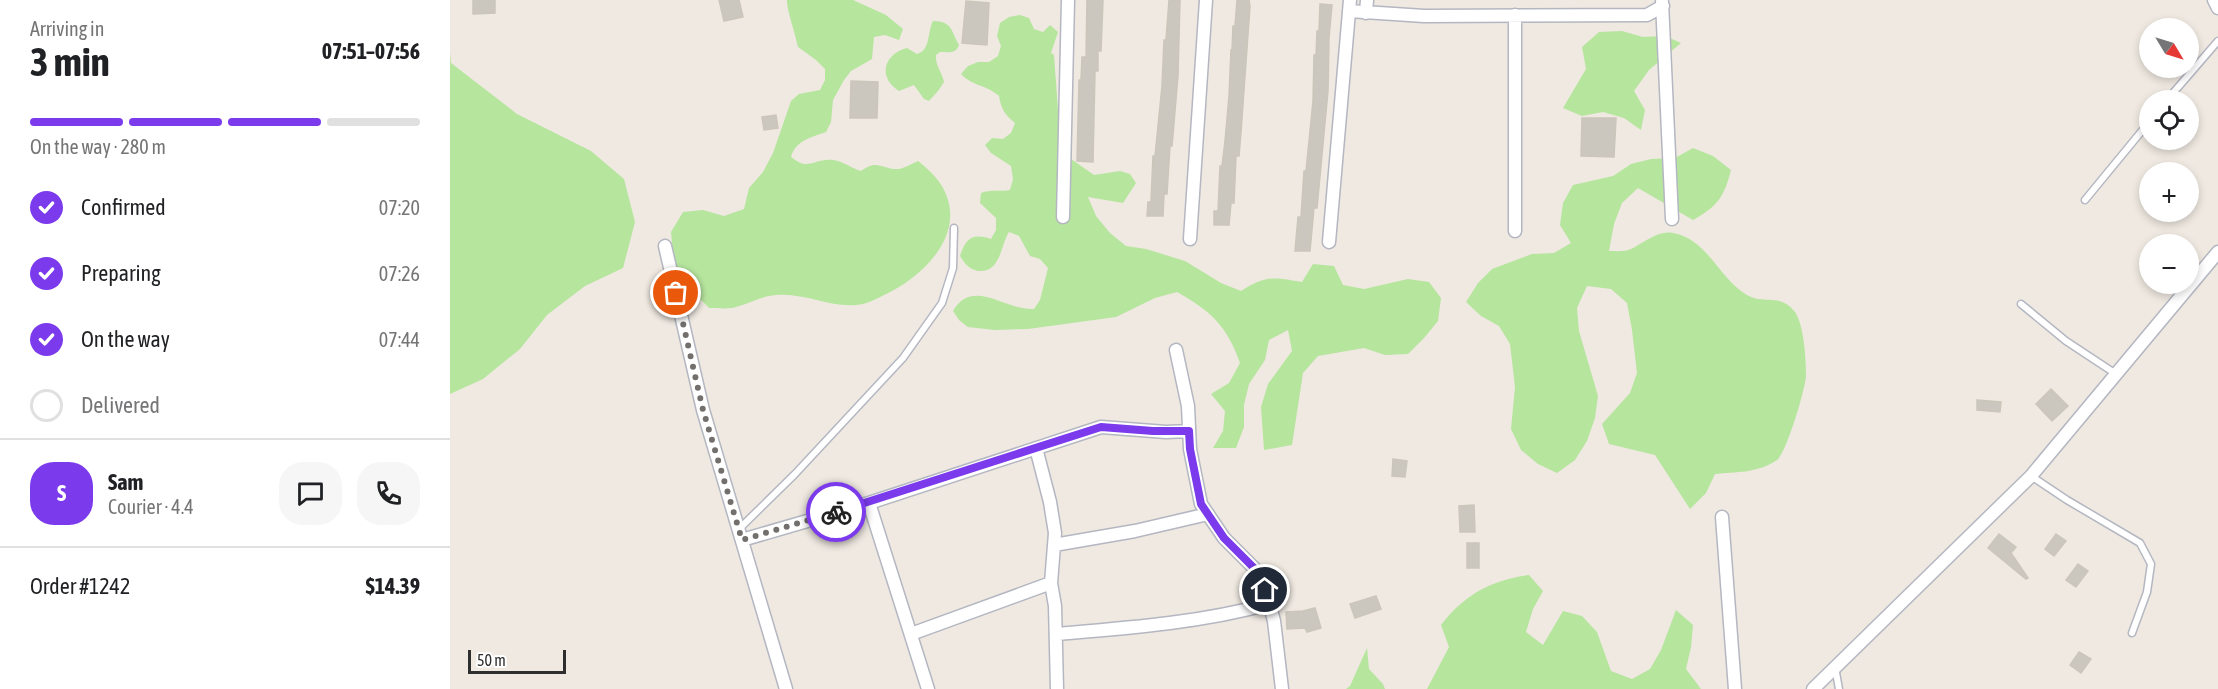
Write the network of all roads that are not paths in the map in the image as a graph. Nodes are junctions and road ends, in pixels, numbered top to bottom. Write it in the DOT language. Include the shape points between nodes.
graph roads {
  1 [pos="1068,0"];
  2 [pos="1206,0"];
  3 [pos="2214,0"];
  4 [pos="1662,3"];
  5 [pos="1350,6"];
  6 [pos="1367,6"];
  7 [pos="2218,8"];
  8 [pos="1515,15"];
  9 [pos="2218,41"];
  10 [pos="2176,90"];
  11 [pos="2139,134"];
  12 [pos="2085,200"];
  13 [pos="1063,217"];
  14 [pos="1672,219"];
  15 [pos="954,228"];
  16 [pos="1515,231"];
  17 [pos="1190,239"];
  18 [pos="1329,242"];
  19 [pos="665,246"];
  20 [pos="2218,252"];
  21 [pos="2021,304"];
  22 [pos="1176,350"];
  23 [pos="2116,374"];
  24 [pos="1189,431"];
  25 [pos="1036,448"];
  26 [pos="2031,476"];
  27 [pos="869,503"];
  28 [pos="1208,514"];
  29 [pos="1722,517"];
  30 [pos="740,535"];
  31 [pos="1054,545"];
  32 [pos="1051,583"];
  33 [pos="1269,604"];
  34 [pos="2132,633"];
  35 [pos="911,634"];
  36 [pos="1056,634"];
  37 [pos="1835,666"];
  38 [pos="786,689"];
  39 [pos="928,689"];
  40 [pos="1057,689"];
  41 [pos="1282,689"];
  42 [pos="1735,689"];
  43 [pos="1813,689"];
  44 [pos="1839,689"];
  1 -- 13 [label="street"];
  2 -- 17 [label="street"];
  3 -- 7 [label="street"];
  4 -- 8 [label="street" via="1647,15"];
  4 -- 14 [label="street"];
  5 -- 6 [label="street"];
  5 -- 18 [label="street"];
  6 -- 8 [label="street" via="1424,16"];
  8 -- 16 [label="street"];
  9 -- 10 [label="lane"];
  11 -- 12 [label="lane"];
  15 -- 30 [label="lane" via="953,268 942,303 903,358"];
  19 -- 30 [label="street" via="703,410"];
  20 -- 23 [label="street"];
  21 -- 23 [label="lane" via="2066,341"];
  22 -- 24 [label="street"];
  23 -- 26 [label="street"];
  24 -- 25 [label="street" via="1101,427"];
  24 -- 28 [label="street" via="1201,504"];
  25 -- 27 [label="street"];
  25 -- 31 [label="street" via="1050,502"];
  26 -- 34 [label="lane" via="2140,543 2151,564 2147,592"];
  26 -- 37 [label="street"];
  27 -- 30 [label="street"];
  27 -- 35 [label="street"];
  28 -- 31 [label="street"];
  28 -- 33 [label="street" via="1224,538 1262,576"];
  29 -- 42 [label="street"];
  30 -- 38 [label="street"];
  31 -- 32 [label="street"];
  32 -- 35 [label="street"];
  32 -- 36 [label="street"];
  33 -- 36 [label="street" via="1225,616"];
  33 -- 41 [label="street"];
  35 -- 39 [label="street"];
  36 -- 40 [label="street"];
  37 -- 43 [label="street"];
  37 -- 44 [label="lane"];
}
